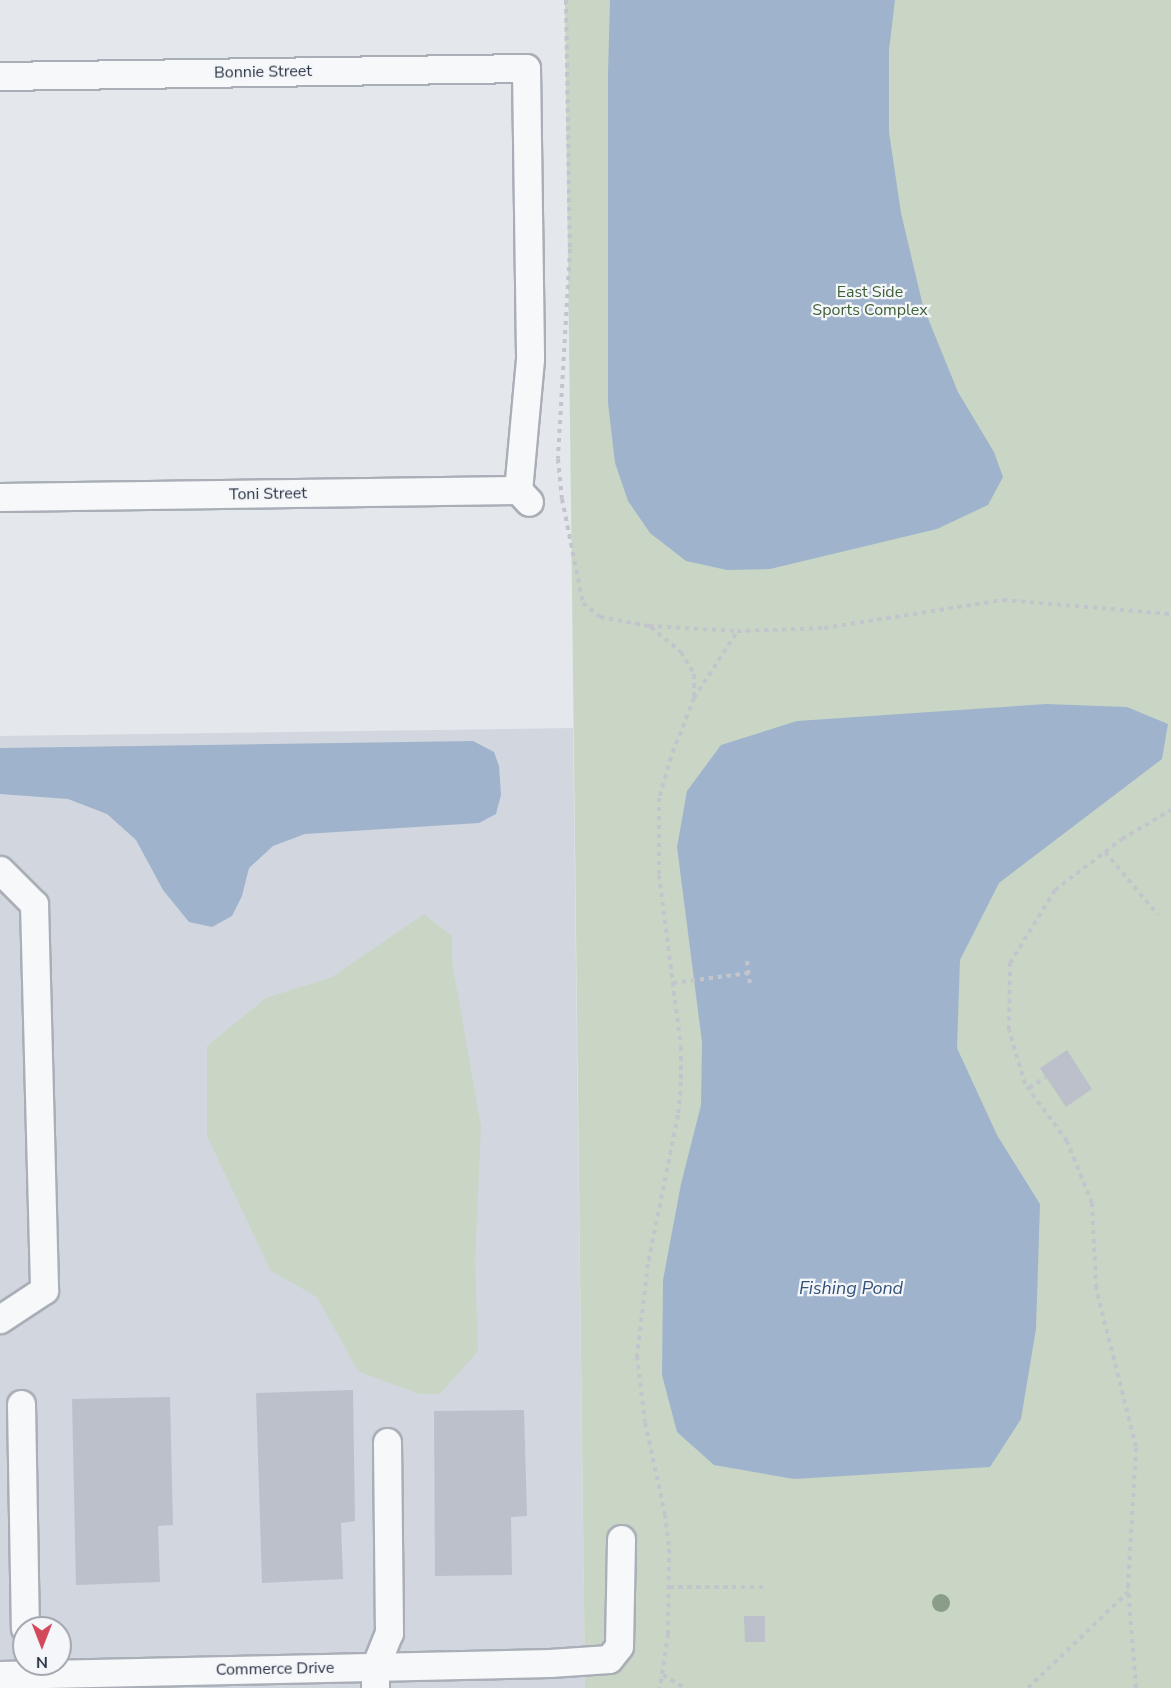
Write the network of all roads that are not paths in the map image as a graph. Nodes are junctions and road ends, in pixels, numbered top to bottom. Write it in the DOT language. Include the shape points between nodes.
graph roads {
  1 [pos="0,76"];
  2 [pos="0,497"];
  3 [pos="524,497"];
  4 [pos="0,870"];
  5 [pos="0,1318"];
  6 [pos="21,1404"];
  7 [pos="387,1442"];
  8 [pos="621,1539"];
  9 [pos="26,1616"];
  10 [pos="72,1674"];
  11 [pos="375,1678"];
  12 [pos="191,1680"];
  1 -- 3 [label="street, Bonnie Street" via="526,68 530,358"];
  2 -- 3 [label="street, Toni Street"];
  4 -- 5 [label="street" via="34,904 44,1290"];
  6 -- 9 [label="street"];
  7 -- 11 [label="street" via="389,1633"];
  8 -- 11 [label="street, Commerce Drive" via="620,1646 609,1659"];
  10 -- 12 [label="street, Commerce Drive"];
  11 -- 12 [label="street, Commerce Drive"];
}
